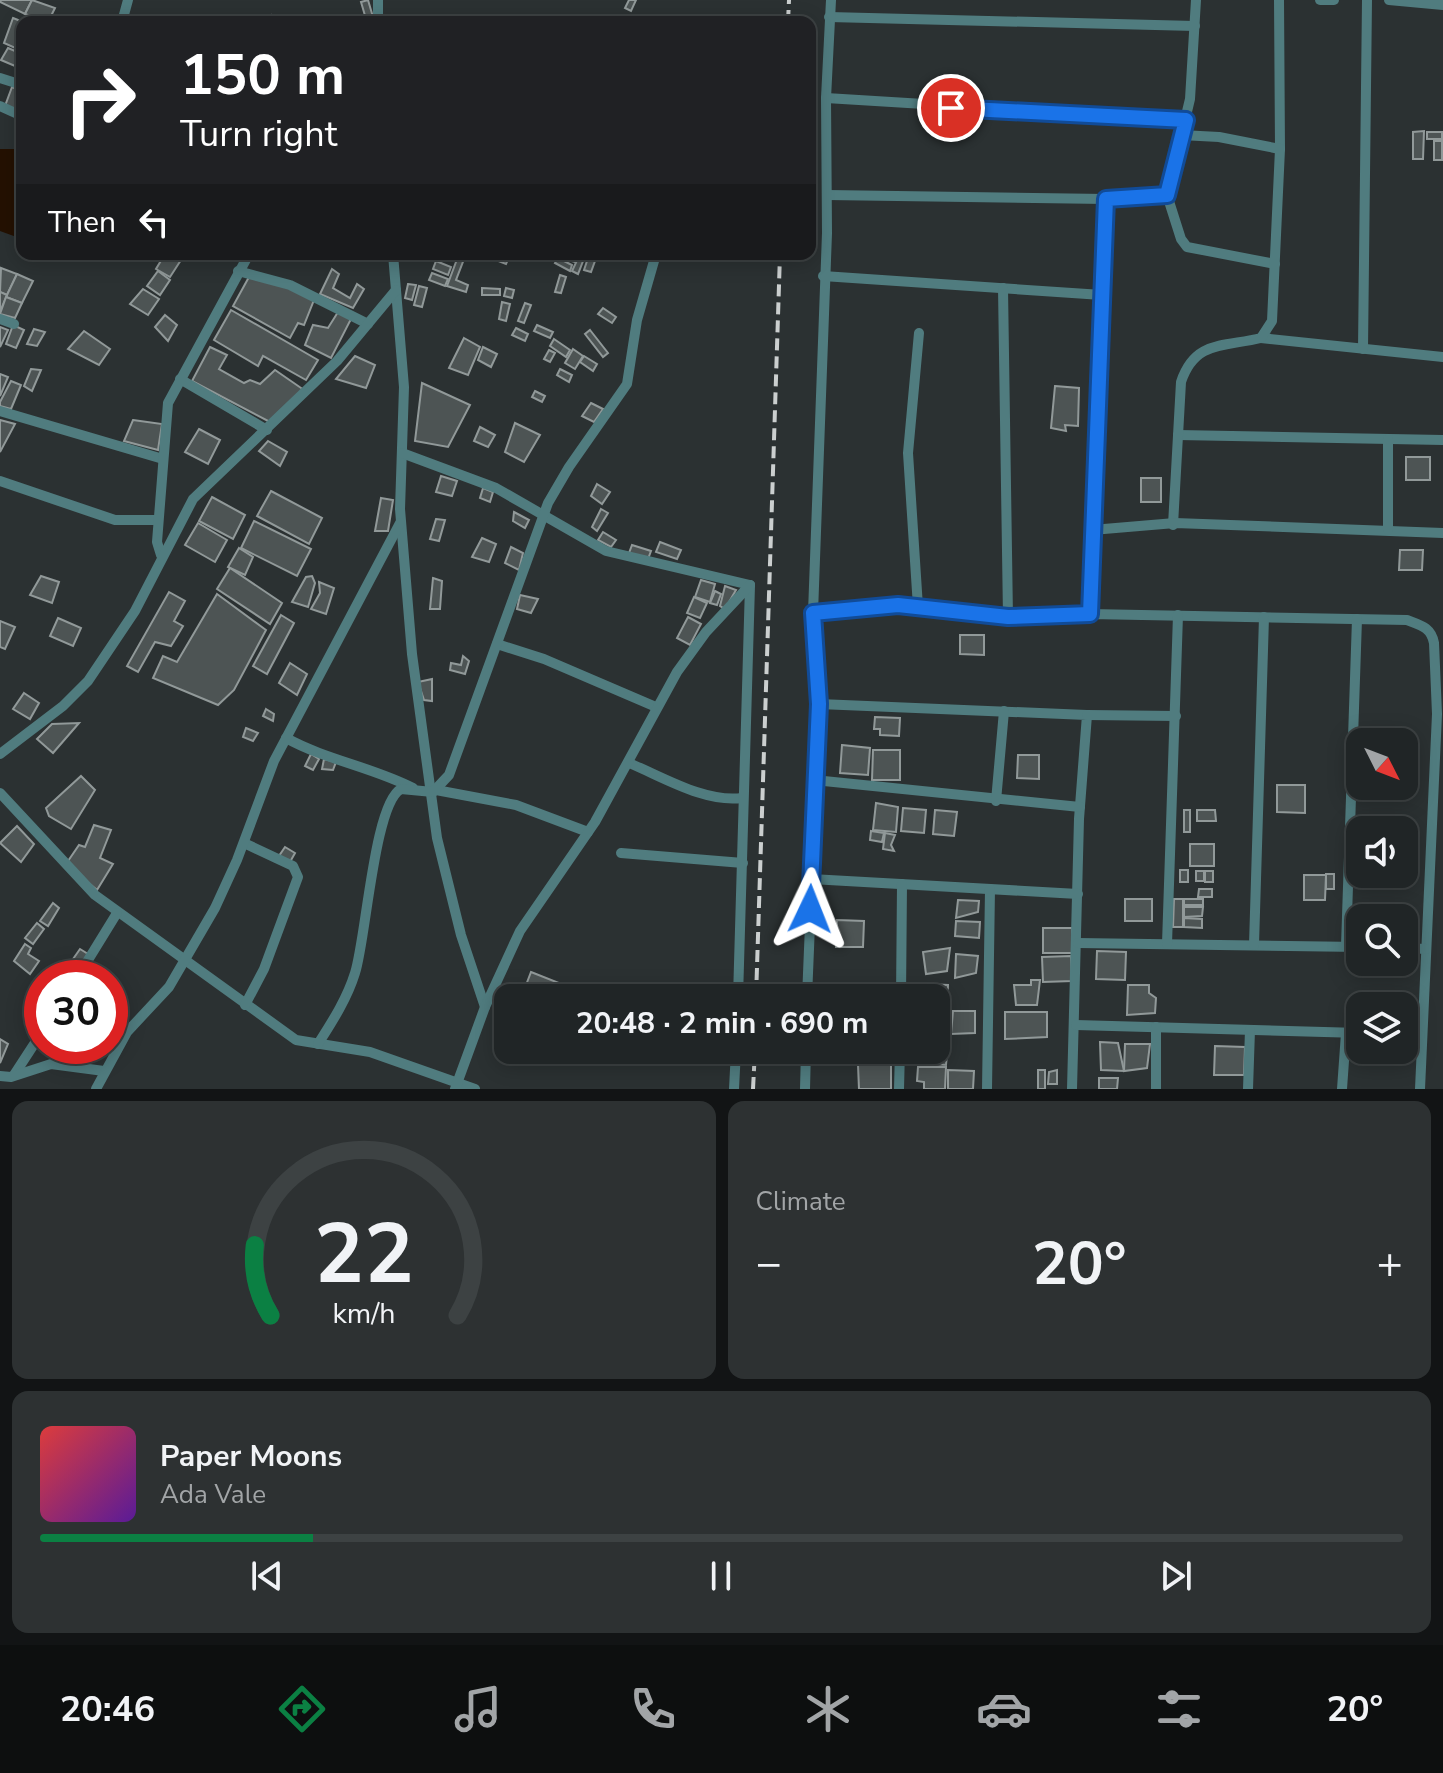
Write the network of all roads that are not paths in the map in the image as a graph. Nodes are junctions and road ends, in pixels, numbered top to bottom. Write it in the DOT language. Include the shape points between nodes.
graph roads {
  1 [pos="831,0"];
  2 [pos="1196,0"];
  3 [pos="1279,0"];
  4 [pos="1320,0"];
  5 [pos="1334,0"];
  6 [pos="1367,0"];
  7 [pos="1389,0"];
  8 [pos="1443,5"];
  9 [pos="829,17"];
  10 [pos="1195,26"];
  11 [pos="826,98"];
  12 [pos="1186,120"];
  13 [pos="1181,135"];
  14 [pos="1280,149"];
  15 [pos="827,195"];
  16 [pos="1167,195"];
  17 [pos="1106,199"];
  18 [pos="245,260"];
  19 [pos="394,260"];
  20 [pos="654,260"];
  21 [pos="1275,264"];
  22 [pos="238,271"];
  23 [pos="823,276"];
  24 [pos="1003,288"];
  25 [pos="396,290"];
  26 [pos="1102,295"];
  27 [pos="0,319"];
  28 [pos="14,324"];
  29 [pos="368,324"];
  30 [pos="919,333"];
  31 [pos="1261,338"];
  32 [pos="1363,349"];
  33 [pos="1443,357"];
  34 [pos="180,379"];
  35 [pos="0,411"];
  36 [pos="267,430"];
  37 [pos="1178,435"];
  38 [pos="1388,439"];
  39 [pos="1443,440"];
  40 [pos="402,453"];
  41 [pos="163,459"];
  42 [pos="0,481"];
  43 [pos="544,514"];
  44 [pos="158,520"];
  45 [pos="401,521"];
  46 [pos="1173,525"];
  47 [pos="1092,530"];
  48 [pos="1388,530"];
  49 [pos="1443,533"];
  50 [pos="161,555"];
  51 [pos="750,585"];
  52 [pos="918,607"];
  53 [pos="813,613"];
  54 [pos="1090,614"];
  55 [pos="1178,615"];
  56 [pos="1008,617"];
  57 [pos="1264,617"];
  58 [pos="1357,619"];
  59 [pos="1438,633"];
  60 [pos="497,644"];
  61 [pos="819,704"];
  62 [pos="656,707"];
  63 [pos="1004,711"];
  64 [pos="1440,714"];
  65 [pos="1087,715"];
  66 [pos="1176,716"];
  67 [pos="286,738"];
  68 [pos="0,754"];
  69 [pos="629,763"];
  70 [pos="814,780"];
  71 [pos="419,791"];
  72 [pos="434,791"];
  73 [pos="0,793"];
  74 [pos="742,798"];
  75 [pos="996,801"];
  76 [pos="1438,801"];
  77 [pos="1080,807"];
  78 [pos="588,832"];
  79 [pos="244,843"];
  80 [pos="621,853"];
  81 [pos="743,863"];
  82 [pos="811,879"];
  83 [pos="902,884"];
  84 [pos="990,889"];
  85 [pos="1078,894"];
  86 [pos="1428,900"];
  87 [pos="1443,900"];
  88 [pos="1347,904"];
  89 [pos="117,913"];
  90 [pos="1078,943"];
  91 [pos="1167,944"];
  92 [pos="1254,945"];
  93 [pos="1346,946"];
  94 [pos="1418,949"];
  95 [pos="1426,949"];
  96 [pos="88,960"];
  97 [pos="184,962"];
  98 [pos="739,984"];
  99 [pos="807,984"];
  100 [pos="901,984"];
  101 [pos="245,1005"];
  102 [pos="485,1007"];
  103 [pos="1076,1025"];
  104 [pos="1156,1027"];
  105 [pos="1250,1030"];
  106 [pos="1346,1033"];
  107 [pos="1420,1035"];
  108 [pos="318,1044"];
  109 [pos="24,1060"];
  110 [pos="735,1064"];
  111 [pos="806,1064"];
  112 [pos="900,1064"];
  113 [pos="104,1071"];
  114 [pos="14,1075"];
  115 [pos="0,1076"];
  116 [pos="456,1086"];
  117 [pos="96,1089"];
  118 [pos="475,1089"];
  119 [pos="734,1089"];
  120 [pos="805,1089"];
  121 [pos="899,1089"];
  122 [pos="987,1089"];
  123 [pos="1072,1089"];
  124 [pos="1156,1089"];
  125 [pos="1248,1089"];
  126 [pos="1342,1089"];
  127 [pos="1420,1089"];
  1 -- 9 [label="street"];
  2 -- 10 [label="street"];
  3 -- 14 [label="street"];
  4 -- 5 [label="street"];
  6 -- 32 [label="street"];
  7 -- 8 [label="street"];
  9 -- 10 [label="street"];
  9 -- 11 [label="street"];
  10 -- 12 [label="street"];
  11 -- 12 [label="street"];
  11 -- 15 [label="street"];
  12 -- 13 [label="street"];
  13 -- 14 [label="street"];
  13 -- 16 [label="street"];
  14 -- 21 [label="street"];
  15 -- 17 [label="street"];
  15 -- 23 [label="street"];
  16 -- 17 [label="street"];
  16 -- 21 [label="street" via="1187,247"];
  17 -- 26 [label="street"];
  18 -- 22 [label="street"];
  19 -- 25 [label="street"];
  20 -- 43 [label="street" via="640,305 627,384 569,467"];
  21 -- 31 [label="street" via="1272,321"];
  22 -- 29 [label="street" via="290,285"];
  22 -- 34 [label="street"];
  23 -- 24 [label="street"];
  23 -- 53 [label="street"];
  24 -- 26 [label="street"];
  24 -- 56 [label="street"];
  25 -- 29 [label="street"];
  25 -- 40 [label="street" via="404,387"];
  26 -- 47 [label="street"];
  27 -- 28 [label="street"];
  29 -- 36 [label="street"];
  30 -- 52 [label="street" via="908,453"];
  31 -- 32 [label="street"];
  31 -- 37 [label="street" via="1207,347 1191,360 1181,382"];
  32 -- 33 [label="street"];
  34 -- 36 [label="street"];
  34 -- 41 [label="street" via="166,412"];
  35 -- 41 [label="street"];
  36 -- 50 [label="street" via="193,499"];
  37 -- 38 [label="street"];
  37 -- 46 [label="street"];
  38 -- 39 [label="street"];
  38 -- 48 [label="street"];
  40 -- 43 [label="street" via="496,488"];
  40 -- 45 [label="street"];
  41 -- 44 [label="street"];
  42 -- 44 [label="street" via="115,520"];
  43 -- 51 [label="street" via="606,551"];
  43 -- 60 [label="street"];
  44 -- 50 [label="street"];
  45 -- 67 [label="street"];
  45 -- 72 [label="street" via="412,654"];
  46 -- 47 [label="street"];
  46 -- 48 [label="street"];
  47 -- 54 [label="street"];
  48 -- 49 [label="street"];
  50 -- 68 [label="street" via="135,611 88,681"];
  51 -- 62 [label="street" via="706,632"];
  51 -- 74 [label="street"];
  52 -- 53 [label="street"];
  52 -- 56 [label="street"];
  53 -- 61 [label="street"];
  54 -- 55 [label="street"];
  54 -- 56 [label="street"];
  55 -- 57 [label="street"];
  55 -- 66 [label="street"];
  57 -- 58 [label="street"];
  57 -- 92 [label="street"];
  58 -- 59 [label="street" via="1407,620"];
  58 -- 88 [label="street"];
  59 -- 64 [label="street"];
  60 -- 62 [label="street"];
  60 -- 72 [label="street" via="449,775"];
  61 -- 63 [label="street"];
  61 -- 70 [label="street"];
  62 -- 69 [label="street"];
  63 -- 65 [label="street"];
  63 -- 75 [label="street"];
  64 -- 76 [label="street"];
  65 -- 66 [label="street"];
  65 -- 77 [label="street"];
  66 -- 91 [label="street"];
  67 -- 71 [label="street"];
  67 -- 79 [label="street"];
  69 -- 74 [label="street" via="700,792"];
  69 -- 78 [label="street"];
  70 -- 75 [label="street"];
  70 -- 82 [label="street"];
  71 -- 72 [label="street"];
  71 -- 108 [label="street" via="401,789 392,798 377,849 357,969"];
  72 -- 78 [label="street" via="516,805"];
  72 -- 102 [label="street" via="441,851"];
  73 -- 89 [label="street" via="77,880"];
  74 -- 81 [label="street"];
  75 -- 77 [label="street"];
  76 -- 86 [label="street"];
  77 -- 85 [label="street"];
  78 -- 102 [label="street" via="531,910"];
  79 -- 97 [label="street"];
  79 -- 101 [label="street" via="293,866 298,877"];
  80 -- 81 [label="street"];
  81 -- 98 [label="street"];
  82 -- 83 [label="street"];
  82 -- 99 [label="street"];
  83 -- 84 [label="street"];
  83 -- 100 [label="street"];
  84 -- 85 [label="street"];
  84 -- 122 [label="street"];
  85 -- 90 [label="street"];
  86 -- 87 [label="street"];
  86 -- 95 [label="street"];
  89 -- 96 [label="street"];
  89 -- 97 [label="street"];
  90 -- 91 [label="street"];
  90 -- 103 [label="street"];
  91 -- 92 [label="street"];
  92 -- 93 [label="street"];
  94 -- 95 [label="street"];
  95 -- 107 [label="street"];
  97 -- 101 [label="street"];
  97 -- 113 [label="street" via="160,1000 127,1032"];
  101 -- 108 [label="street" via="296,1040"];
  102 -- 116 [label="street"];
  103 -- 104 [label="street"];
  103 -- 123 [label="street"];
  104 -- 105 [label="street"];
  104 -- 124 [label="street"];
  105 -- 106 [label="street"];
  105 -- 125 [label="street"];
  106 -- 126 [label="street"];
  107 -- 127 [label="street"];
  108 -- 116 [label="street" via="370,1052"];
  109 -- 114 [label="street"];
  110 -- 119 [label="street"];
  111 -- 120 [label="street"];
  112 -- 121 [label="street"];
  113 -- 114 [label="street" via="51,1064"];
  113 -- 117 [label="street"];
  114 -- 115 [label="street"];
  116 -- 118 [label="street"];
}
